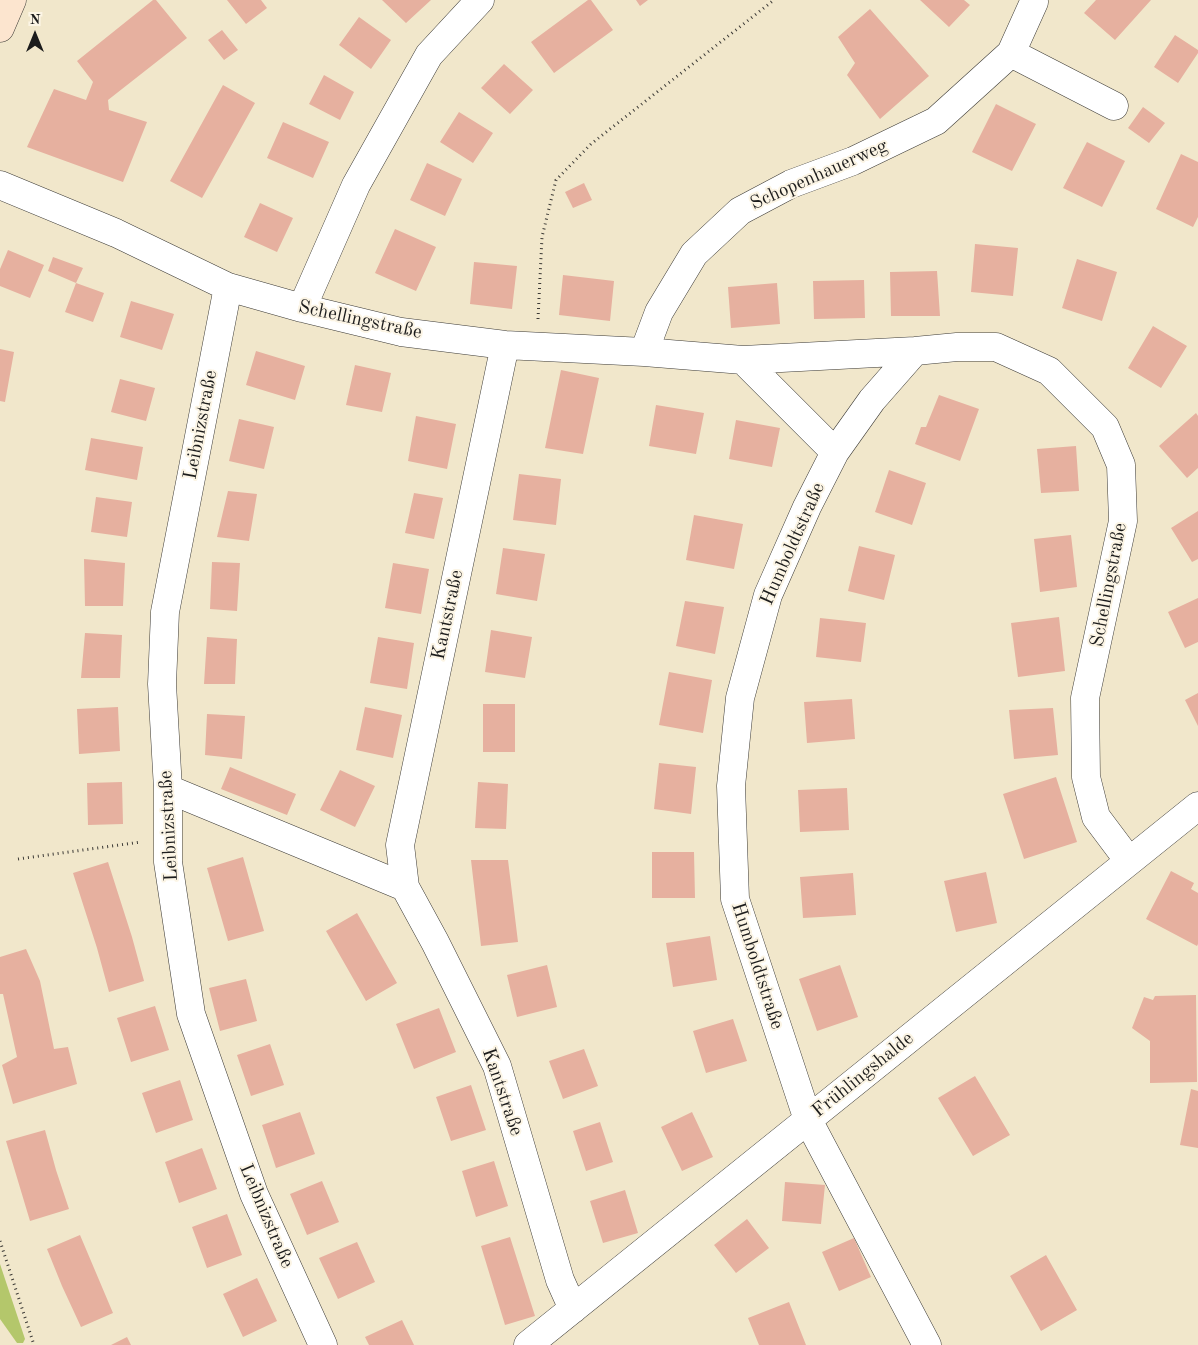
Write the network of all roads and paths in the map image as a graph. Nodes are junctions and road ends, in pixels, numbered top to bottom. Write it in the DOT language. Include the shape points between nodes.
graph roads {
  1 [pos="12,0"];
  2 [pos="480,0"];
  3 [pos="774,0"];
  4 [pos="1034,2"];
  5 [pos="0,28"];
  6 [pos="1011,53"];
  7 [pos="1114,106"];
  8 [pos="0,185"];
  9 [pos="228,287"];
  10 [pos="302,308"];
  11 [pos="506,345"];
  12 [pos="537,346"];
  13 [pos="914,351"];
  14 [pos="644,352"];
  15 [pos="742,360"];
  16 [pos="835,452"];
  17 [pos="168,790"];
  18 [pos="1198,806"];
  19 [pos="167,838"];
  20 [pos="18,859"];
  21 [pos="1129,861"];
  22 [pos="405,887"];
  23 [pos="808,1120"];
  24 [pos="0,1241"];
  25 [pos="573,1309"];
  26 [pos="34,1345"];
  27 [pos="323,1345"];
  28 [pos="528,1345"];
  29 [pos="927,1345"];
  1 -- 5 [label="main road"];
  2 -- 10 [label="street" via="429,54 356,185"];
  3 -- 12 [label="path" via="591,144 556,180 542,237"];
  4 -- 6 [label="street, Schopenhauerweg"];
  6 -- 7 [label="street"];
  6 -- 14 [label="street, Schopenhauerweg" via="936,121 853,161 791,184 740,211 694,254 658,312"];
  8 -- 9 [label="street, Schellingstraße" via="116,233"];
  9 -- 10 [label="street, Schellingstraße"];
  9 -- 17 [label="street, Leibnizstraße" via="164,612 162,684"];
  10 -- 11 [label="street, Schellingstraße" via="401,332"];
  11 -- 12 [label="street, Schellingstraße"];
  11 -- 22 [label="street, Kantstraße" via="400,845"];
  12 -- 14 [label="street, Schellingstraße"];
  13 -- 15 [label="street, Schellingstraße"];
  13 -- 16 [label="street" via="872,400"];
  13 -- 21 [label="street, Schellingstraße" via="996,347 1049,371 1105,427 1121,465 1123,521 1085,698 1086,777 1096,817"];
  14 -- 15 [label="street, Schellingstraße"];
  15 -- 16 [label="street"];
  16 -- 23 [label="street, Humboldtstraße" via="768,595 740,698 731,786 735,899"];
  17 -- 19 [label="street, Leibnizstraße"];
  17 -- 22 [label="street"];
  18 -- 21 [label="street, Frühlingshalde"];
  19 -- 20 [label="path"];
  19 -- 27 [label="street, Leibnizstraße" via="191,1014 254,1194"];
  21 -- 23 [label="street, Frühlingshalde"];
  22 -- 25 [label="street, Kantstraße" via="497,1066 560,1280"];
  23 -- 25 [label="street, Frühlingshalde"];
  23 -- 29 [label="street, Humboldtstraße"];
  24 -- 26 [label="path"];
  25 -- 28 [label="street, Frühlingshalde"];
}
